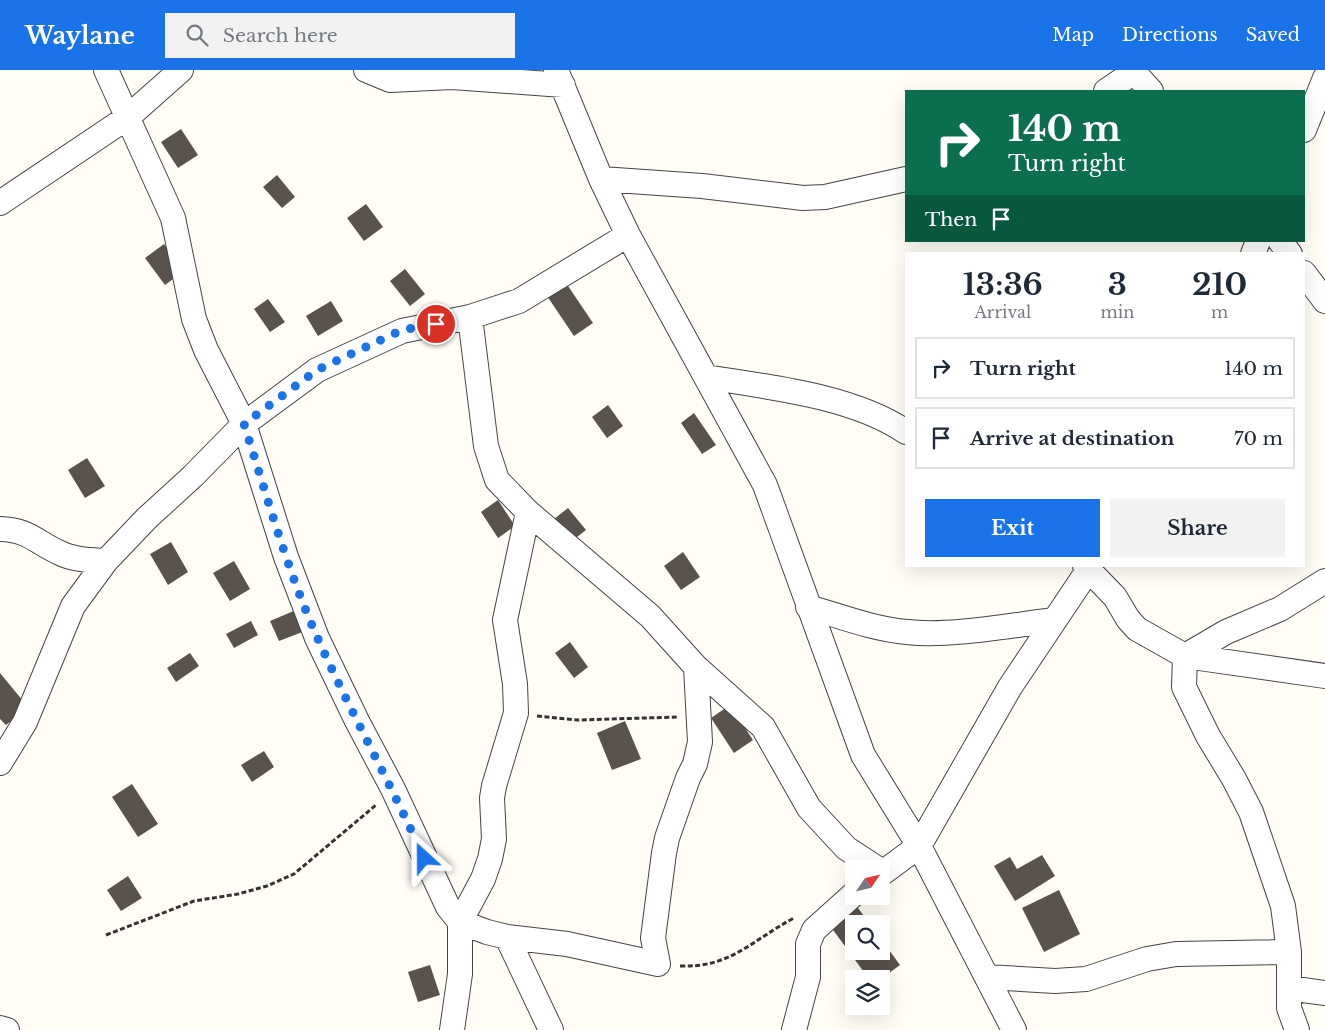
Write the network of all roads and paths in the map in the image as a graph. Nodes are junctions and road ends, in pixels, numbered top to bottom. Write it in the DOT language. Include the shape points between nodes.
graph roads {
  1 [pos="106,70"];
  2 [pos="181,70"];
  3 [pos="366,70"];
  4 [pos="1133,71"];
  5 [pos="560,77"];
  6 [pos="1325,78"];
  7 [pos="1107,90"];
  8 [pos="1150,90"];
  9 [pos="128,116"];
  10 [pos="1305,128"];
  11 [pos="601,179"];
  12 [pos="905,179"];
  13 [pos="4,194"];
  14 [pos="628,235"];
  15 [pos="1281,242"];
  16 [pos="1288,252"];
  17 [pos="1305,273"];
  18 [pos="1325,301"];
  19 [pos="470,317"];
  20 [pos="706,376"];
  21 [pos="244,424"];
  22 [pos="905,431"];
  23 [pos="528,512"];
  24 [pos="0,529"];
  25 [pos="106,562"];
  26 [pos="1088,567"];
  27 [pos="1325,581"];
  28 [pos="808,607"];
  29 [pos="1055,620"];
  30 [pos="1185,656"];
  31 [pos="696,667"];
  32 [pos="1325,676"];
  33 [pos="516,713"];
  34 [pos="699,716"];
  35 [pos="0,763"];
  36 [pos="393,789"];
  37 [pos="919,846"];
  38 [pos="864,860"];
  39 [pos="890,865"];
  40 [pos="845,901"];
  41 [pos="831,913"];
  42 [pos="460,922"];
  43 [pos="106,935"];
  44 [pos="507,937"];
  45 [pos="1289,952"];
  46 [pos="658,964"];
  47 [pos="987,977"];
  48 [pos="1289,988"];
  49 [pos="1325,993"];
  50 [pos="0,1028"];
  51 [pos="792,1028"];
  52 [pos="7,1030"];
  53 [pos="452,1030"];
  54 [pos="551,1030"];
  55 [pos="1014,1030"];
  56 [pos="1297,1030"];
  1 -- 9 [label="street"];
  2 -- 9 [label="street"];
  3 -- 5 [label="street" via="390,80"];
  4 -- 7 [label="street"];
  4 -- 8 [label="street"];
  5 -- 11 [label="street"];
  6 -- 10 [label="street"];
  9 -- 13 [label="street"];
  9 -- 21 [label="street" via="173,218 201,338"];
  11 -- 12 [label="street" via="803,198 825,197"];
  11 -- 14 [label="street"];
  14 -- 19 [label="street" via="519,301"];
  14 -- 20 [label="street"];
  15 -- 16 [label="street"];
  17 -- 18 [label="street"];
  19 -- 21 [label="street" via="402,330 362,348 317,370"];
  19 -- 23 [label="street" via="486,446 497,480"];
  20 -- 22 [label="street" via="794,391 881,417"];
  20 -- 28 [label="street" via="765,485"];
  21 -- 25 [label="street"];
  21 -- 36 [label="street" via="286,557 317,638"];
  23 -- 31 [label="street" via="650,616"];
  23 -- 33 [label="street" via="504,620 515,684"];
  24 -- 25 [label="street" via="26,532 71,558"];
  25 -- 35 [label="street" via="73,606 26,722"];
  26 -- 29 [label="street"];
  26 -- 30 [label="street" via="1115,597 1137,629"];
  27 -- 30 [label="street" via="1280,610 1226,632"];
  28 -- 29 [label="street" via="909,633"];
  28 -- 37 [label="street" via="863,755"];
  29 -- 37 [label="street" via="1010,687"];
  30 -- 32 [label="street"];
  30 -- 45 [label="street" via="1184,687 1251,812 1283,906"];
  31 -- 34 [label="street"];
  31 -- 38 [label="street" via="763,727 809,808 832,836"];
  33 -- 34 [label="path" via="578,720"];
  33 -- 42 [label="street" via="494,786 494,838 490,859"];
  34 -- 46 [label="street" via="700,742 695,764 664,853 653,938"];
  36 -- 42 [label="street" via="440,892"];
  36 -- 43 [label="path" via="294,874 238,894 184,904"];
  37 -- 39 [label="street"];
  37 -- 47 [label="street"];
  40 -- 41 [label="street"];
  41 -- 46 [label="path" via="798,915 712,965"];
  41 -- 51 [label="street" via="814,930 808,944 808,977"];
  42 -- 44 [label="street"];
  42 -- 53 [label="street" via="460,974"];
  44 -- 46 [label="street" via="567,944"];
  44 -- 54 [label="street"];
  45 -- 47 [label="street" via="1176,954 1147,959 1086,979 1055,981"];
  45 -- 48 [label="street"];
  47 -- 55 [label="street"];
  48 -- 49 [label="street"];
  48 -- 56 [label="street" via="1289,1008"];
  50 -- 52 [label="street"];
}
